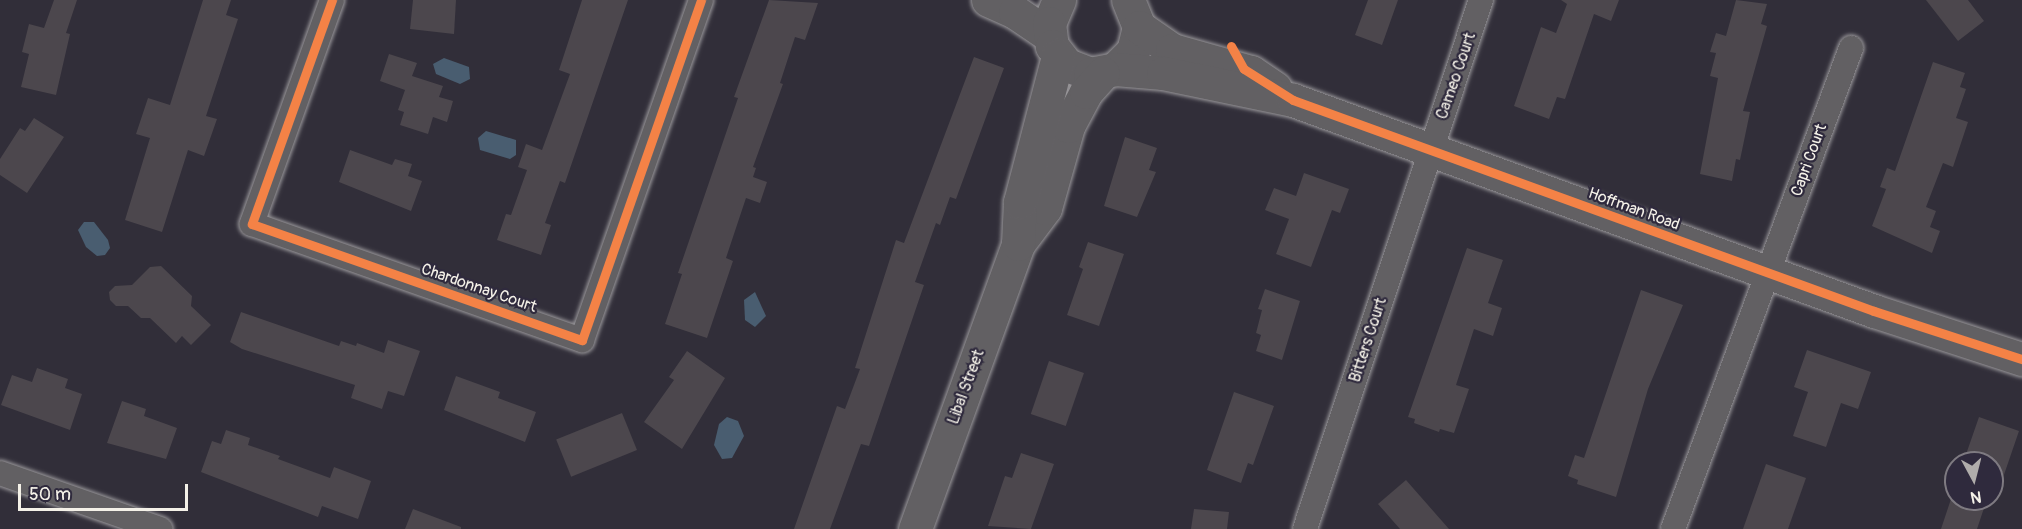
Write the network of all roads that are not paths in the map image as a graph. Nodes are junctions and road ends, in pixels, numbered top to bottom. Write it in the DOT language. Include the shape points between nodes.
graph roads {
  1 [pos="332,0"];
  2 [pos="701,0"];
  3 [pos="988,0"];
  4 [pos="1059,0"];
  5 [pos="1481,0"];
  6 [pos="1132,7"];
  7 [pos="1053,46"];
  8 [pos="1851,48"];
  9 [pos="1109,71"];
  10 [pos="1293,100"];
  11 [pos="1430,151"];
  12 [pos="1018,244"];
  13 [pos="1767,273"];
  14 [pos="2022,358"];
  15 [pos="0,473"];
  16 [pos="160,529"];
  17 [pos="915,529"];
  18 [pos="1305,529"];
  19 [pos="1673,529"];
  1 -- 2 [label="street, Chardonnay Court" via="252,224 582,340"];
  3 -- 7 [label="street" via="1015,12"];
  4 -- 7 [label="street, Libal Street" via="1052,11"];
  5 -- 11 [label="street, Cameo Court"];
  6 -- 9 [label="street, Libal Street" via="1133,51"];
  6 -- 10 [label="street, Hoffman Road" via="1172,50 1251,72"];
  7 -- 9 [label="street, Hoffman Road" via="1078,72"];
  7 -- 12 [label="street, Libal Street" via="1020,202"];
  8 -- 13 [label="street, Capri Court"];
  9 -- 10 [label="street, Hoffman Road" via="1163,73"];
  9 -- 12 [label="street, Libal Street" via="1086,92 1068,126 1045,208"];
  10 -- 11 [label="street, Hoffman Road"];
  11 -- 13 [label="street, Hoffman Road"];
  11 -- 18 [label="street, Bitters Court"];
  12 -- 17 [label="street, Libal Street"];
  13 -- 14 [label="street, Hoffman Road"];
  13 -- 19 [label="street"];
  15 -- 16 [label="street"];
}
